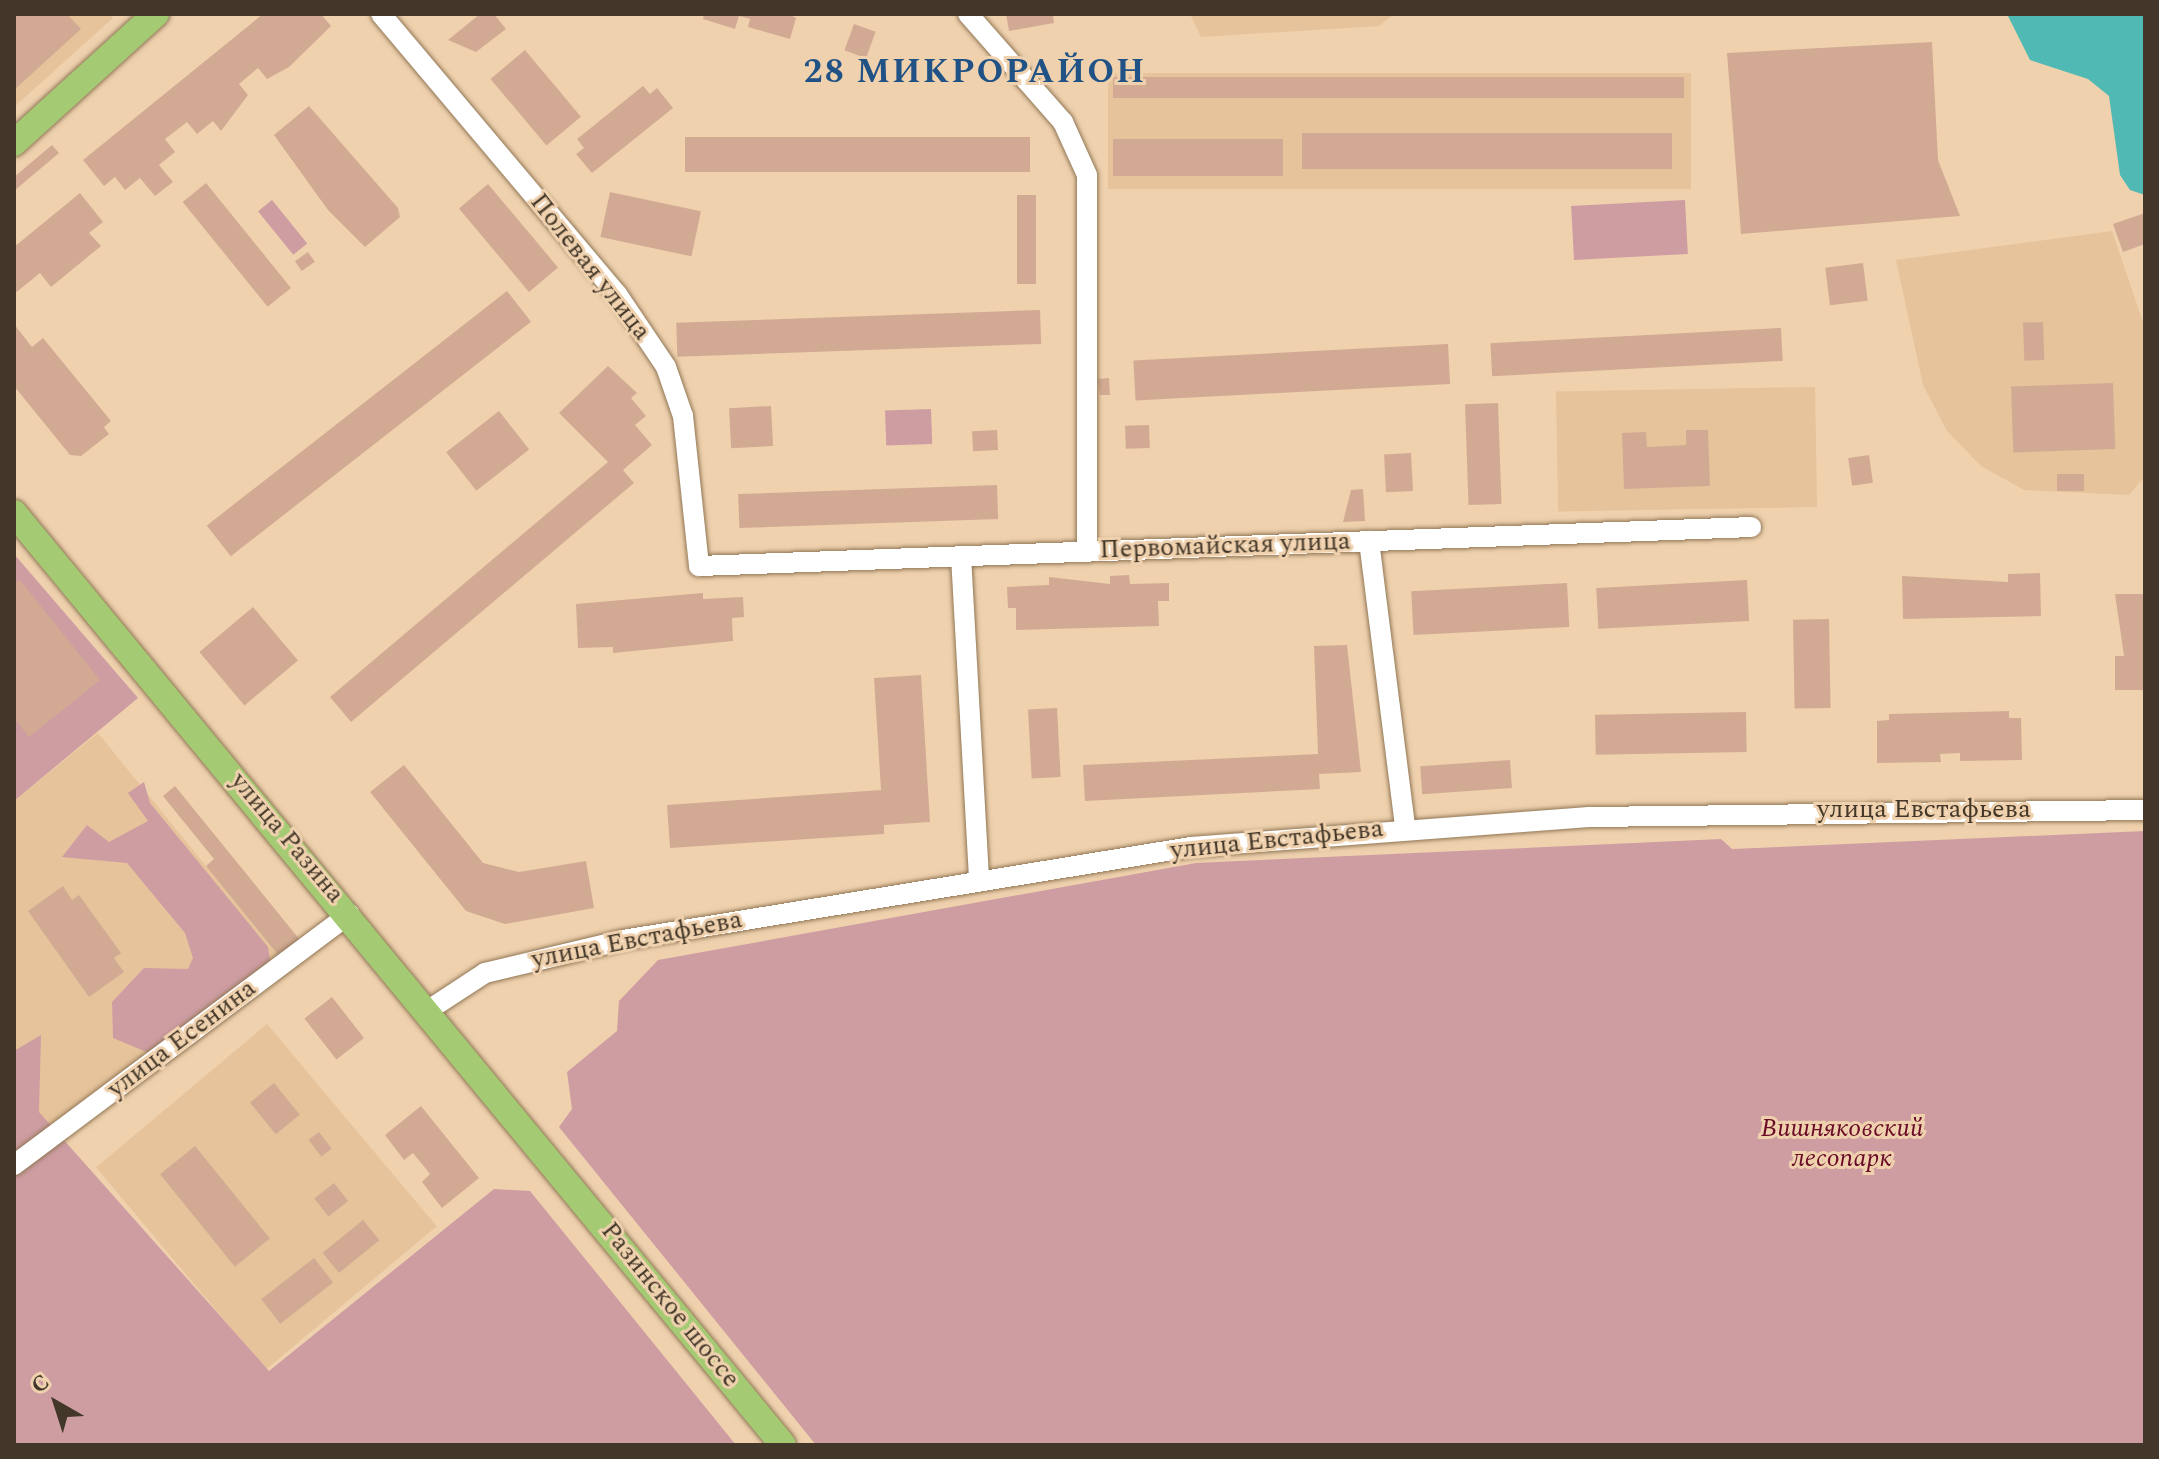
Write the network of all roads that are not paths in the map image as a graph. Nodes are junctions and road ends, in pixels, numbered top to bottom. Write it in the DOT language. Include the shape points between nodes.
graph roads {
  1 [pos="156,14"];
  2 [pos="381,14"];
  3 [pos="968,14"];
  4 [pos="14,143"];
  5 [pos="14,513"];
  6 [pos="1751,527"];
  7 [pos="1369,541"];
  8 [pos="1087,551"];
  9 [pos="961,556"];
  10 [pos="699,566"];
  11 [pos="2145,810"];
  12 [pos="1405,827"];
  13 [pos="979,877"];
  14 [pos="350,914"];
  15 [pos="430,1009"];
  16 [pos="14,1165"];
  17 [pos="556,1165"];
  18 [pos="783,1445"];
  1 -- 4 [label="main road"];
  2 -- 10 [label="street, Полевая улица" via="617,294 666,367 683,416"];
  3 -- 8 [label="street" via="1063,122 1087,175"];
  5 -- 14 [label="main road, улица Разина"];
  6 -- 7 [label="street, Первомайская улица"];
  7 -- 8 [label="street, Первомайская улица"];
  7 -- 12 [label="street"];
  8 -- 9 [label="street, Первомайская улица"];
  9 -- 10 [label="street, Первомайская улица"];
  9 -- 13 [label="street"];
  11 -- 12 [label="street, улица Евстафьева" via="1776,810"];
  12 -- 13 [label="street, улица Евстафьева"];
  13 -- 15 [label="street, улица Евстафьева" via="518,963 471,979"];
  14 -- 15 [label="main road, улица Разина"];
  14 -- 16 [label="street, улица Есенина"];
  15 -- 17 [label="main road, улица Разина"];
  17 -- 18 [label="main road, Разинское шоссе"];
}
